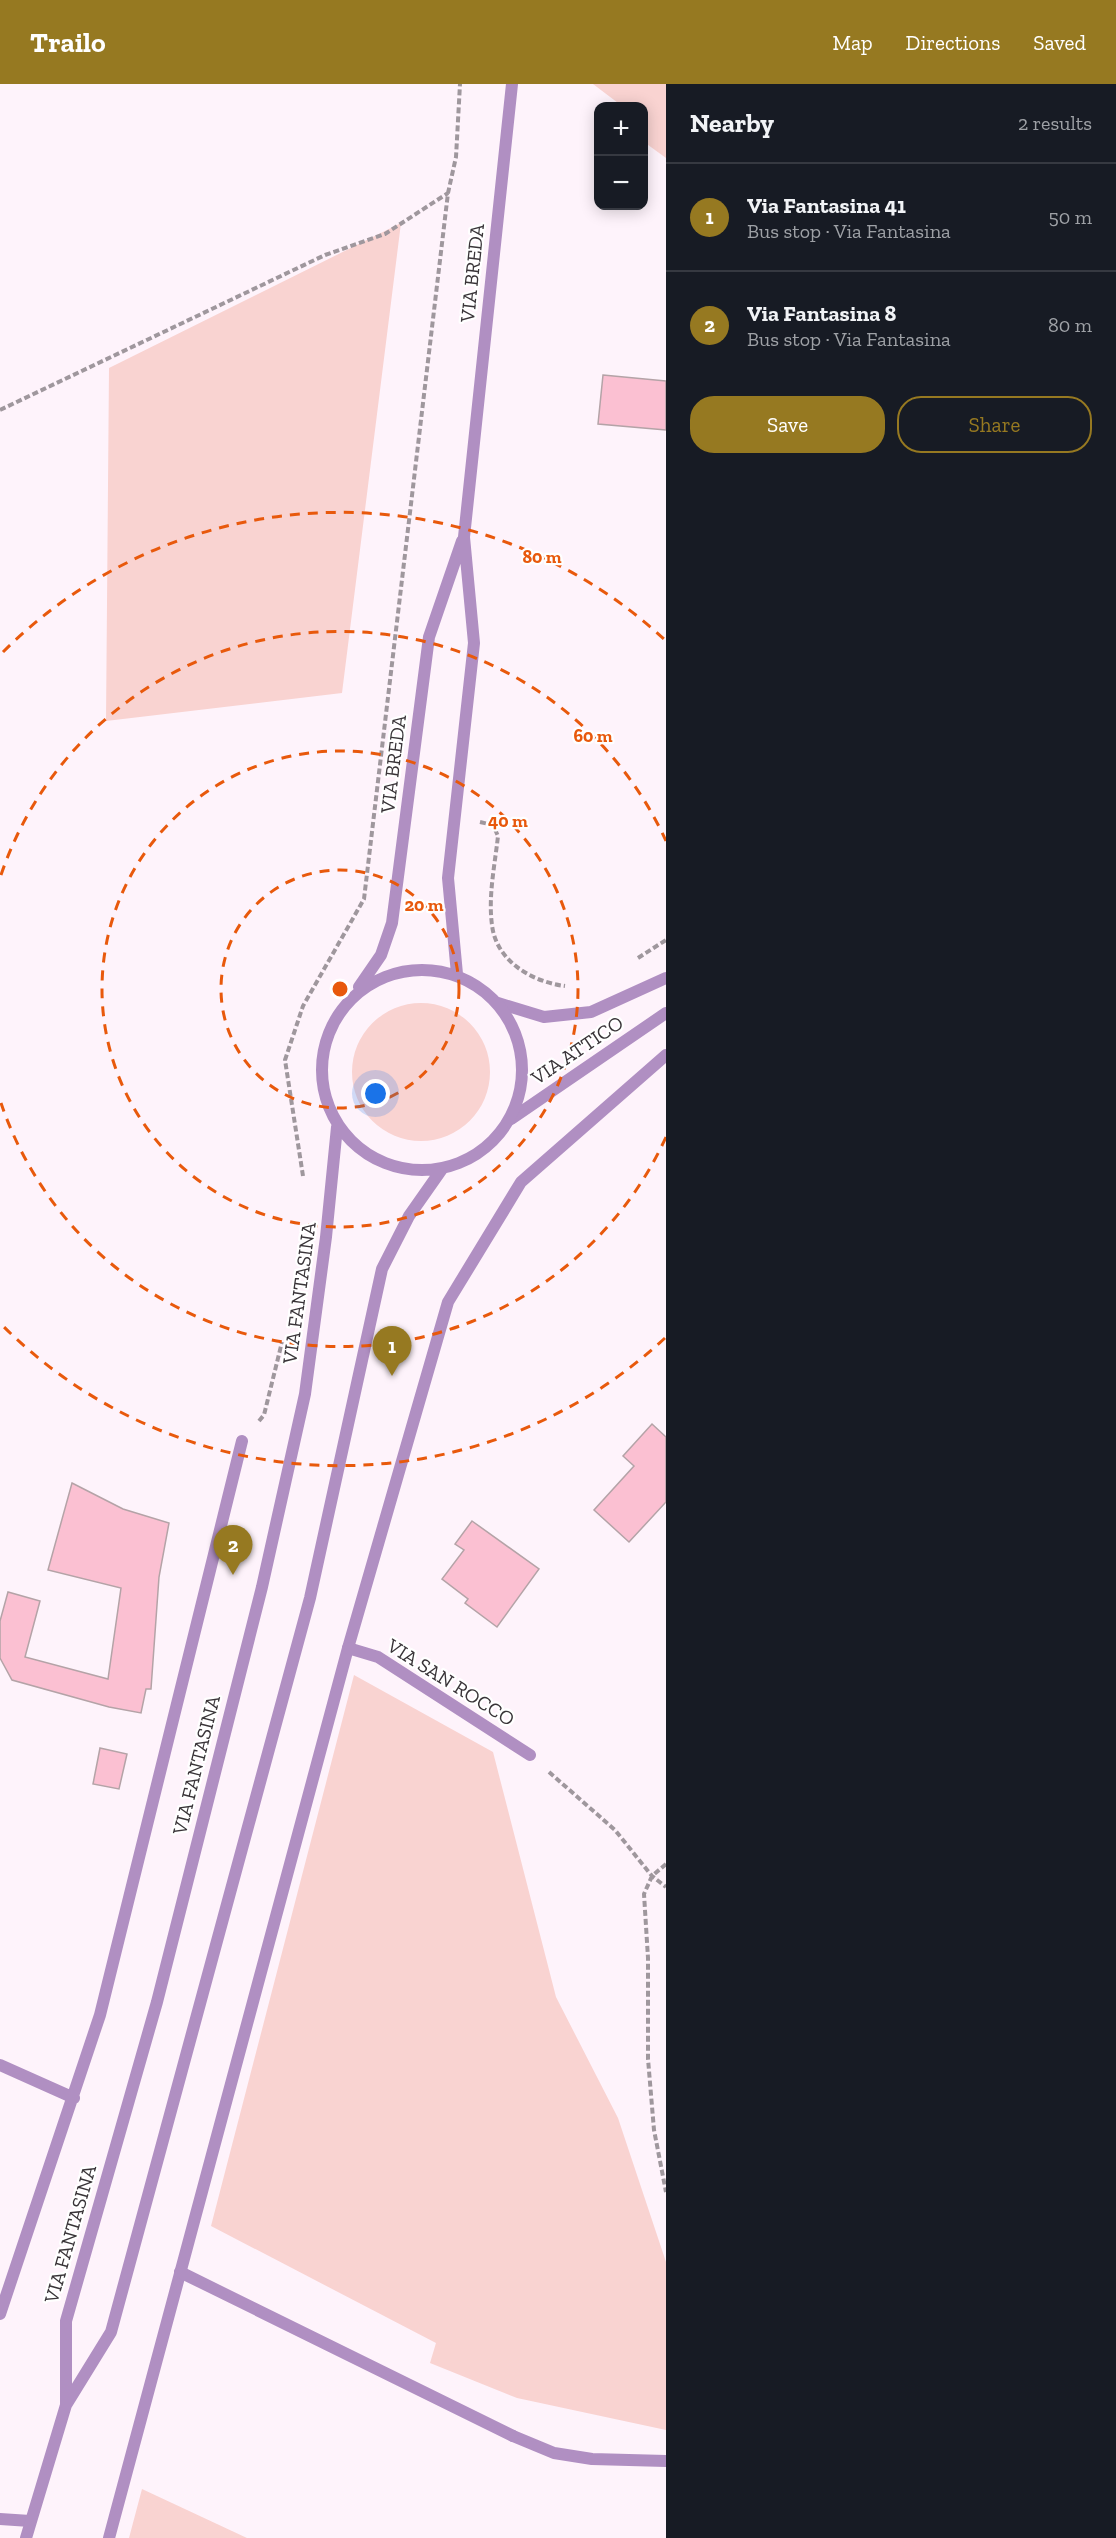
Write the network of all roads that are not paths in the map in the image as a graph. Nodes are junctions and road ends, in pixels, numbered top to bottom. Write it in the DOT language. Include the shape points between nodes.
graph roads {
  1 [pos="512,84"];
  2 [pos="464,537"];
  3 [pos="457,974"];
  4 [pos="666,978"];
  5 [pos="356,991"];
  6 [pos="498,1003"];
  7 [pos="666,1013"];
  8 [pos="666,1054"];
  9 [pos="511,1119"];
  10 [pos="337,1127"];
  11 [pos="442,1169"];
  12 [pos="242,1441"];
  13 [pos="348,1648"];
  14 [pos="530,1755"];
  15 [pos="0,2065"];
  16 [pos="74,2098"];
  17 [pos="180,2272"];
  18 [pos="0,2314"];
  19 [pos="66,2405"];
  20 [pos="666,2461"];
  21 [pos="0,2519"];
  22 [pos="30,2521"];
  23 [pos="26,2538"];
  24 [pos="109,2538"];
  1 -- 2 [label="street, VIA BREDA"];
  2 -- 3 [label="street, VIA BREDA" via="474,643 447,878"];
  2 -- 5 [label="street, VIA BREDA" via="429,637 392,923 381,955"];
  3 -- 5 [label="street, VIA BREDA" via="414,968 385,975"];
  3 -- 6 [label="street, VIA BREDA" via="482,988"];
  4 -- 6 [label="street, VIA ATTICO" via="591,1012 544,1017"];
  5 -- 10 [label="street, VIA BREDA" via="327,1031 320,1084"];
  6 -- 9 [label="street, VIA BREDA" via="520,1043 522,1082"];
  7 -- 9 [label="street, VIA ATTICO"];
  8 -- 13 [label="street" via="521,1182 448,1302"];
  9 -- 11 [label="street, VIA BREDA" via="475,1156"];
  10 -- 11 [label="street, VIA BREDA" via="365,1155 408,1170"];
  10 -- 19 [label="street, VIA FANTASINA" via="305,1394 157,2002 66,2321"];
  11 -- 19 [label="street, VIA FANTASINA" via="409,1216 382,1269 310,1599 111,2332"];
  12 -- 16 [label="street" via="100,2015"];
  13 -- 14 [label="street, VIA SAN ROCCO" via="378,1657"];
  13 -- 17 [label="street"];
  15 -- 16 [label="street"];
  16 -- 18 [label="street"];
  17 -- 20 [label="street" via="554,2453 592,2459"];
  17 -- 24 [label="street"];
  19 -- 22 [label="street, VIA FANTASINA"];
  21 -- 22 [label="street"];
  22 -- 23 [label="street, VIA FANTASINA"];
}
